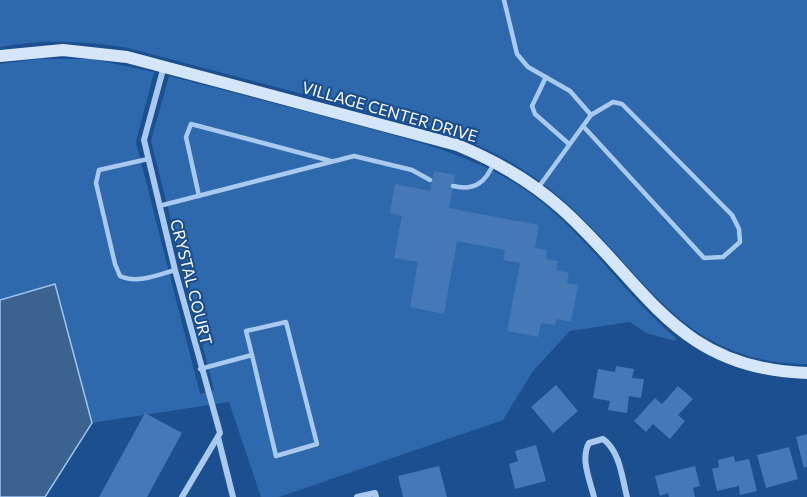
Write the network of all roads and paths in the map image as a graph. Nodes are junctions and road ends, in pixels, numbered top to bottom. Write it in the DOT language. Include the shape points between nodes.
graph roads {
  1 [pos="504,0"];
  2 [pos="0,56"];
  3 [pos="164,65"];
  4 [pos="546,77"];
  5 [pos="591,116"];
  6 [pos="583,126"];
  7 [pos="569,144"];
  8 [pos="148,159"];
  9 [pos="332,161"];
  10 [pos="492,167"];
  11 [pos="430,180"];
  12 [pos="453,186"];
  13 [pos="538,188"];
  14 [pos="199,196"];
  15 [pos="159,206"];
  16 [pos="175,270"];
  17 [pos="252,355"];
  18 [pos="200,369"];
  19 [pos="807,373"];
  20 [pos="218,437"];
  21 [pos="182,497"];
  22 [pos="233,497"];
  23 [pos="357,497"];
  24 [pos="376,497"];
  25 [pos="594,497"];
  26 [pos="627,497"];
  1 -- 4 [label="lane" via="518,54 528,67"];
  2 -- 3 [label="street, VILLAGE CENTER DRIVE" via="92,51"];
  3 -- 8 [label="street, CRYSTAL COURT" via="144,140"];
  3 -- 10 [label="street, VILLAGE CENTER DRIVE" via="431,136"];
  4 -- 5 [label="lane" via="570,91"];
  4 -- 7 [label="lane" via="532,106 535,114"];
  5 -- 6 [label="lane"];
  5 -- 6 [label="lane" via="614,102 622,104 732,215 740,242 723,257 704,258"];
  6 -- 7 [label="lane"];
  7 -- 13 [label="lane"];
  8 -- 15 [label="street, CRYSTAL COURT"];
  8 -- 16 [label="lane" via="99,170 96,183 115,264 120,276 127,280"];
  9 -- 11 [label="lane" via="354,156 412,170"];
  9 -- 14 [label="lane"];
  9 -- 14 [label="lane" via="191,124 186,137"];
  10 -- 12 [label="lane" via="476,186"];
  10 -- 13 [label="street, VILLAGE CENTER DRIVE"];
  13 -- 19 [label="street, VILLAGE CENTER DRIVE" via="648,303 682,332 738,361"];
  14 -- 15 [label="lane"];
  15 -- 16 [label="street, CRYSTAL COURT"];
  16 -- 18 [label="street, CRYSTAL COURT"];
  17 -- 17 [label="lane" via="246,331 286,322 317,444 276,456"];
  17 -- 18 [label="lane"];
  18 -- 20 [label="street, CRYSTAL COURT"];
  20 -- 21 [label="street"];
  20 -- 22 [label="street, CRYSTAL COURT"];
  23 -- 24 [label="street" via="375,493"];
  25 -- 26 [label="street" via="585,450 589,442 603,439 616,455"];
}
